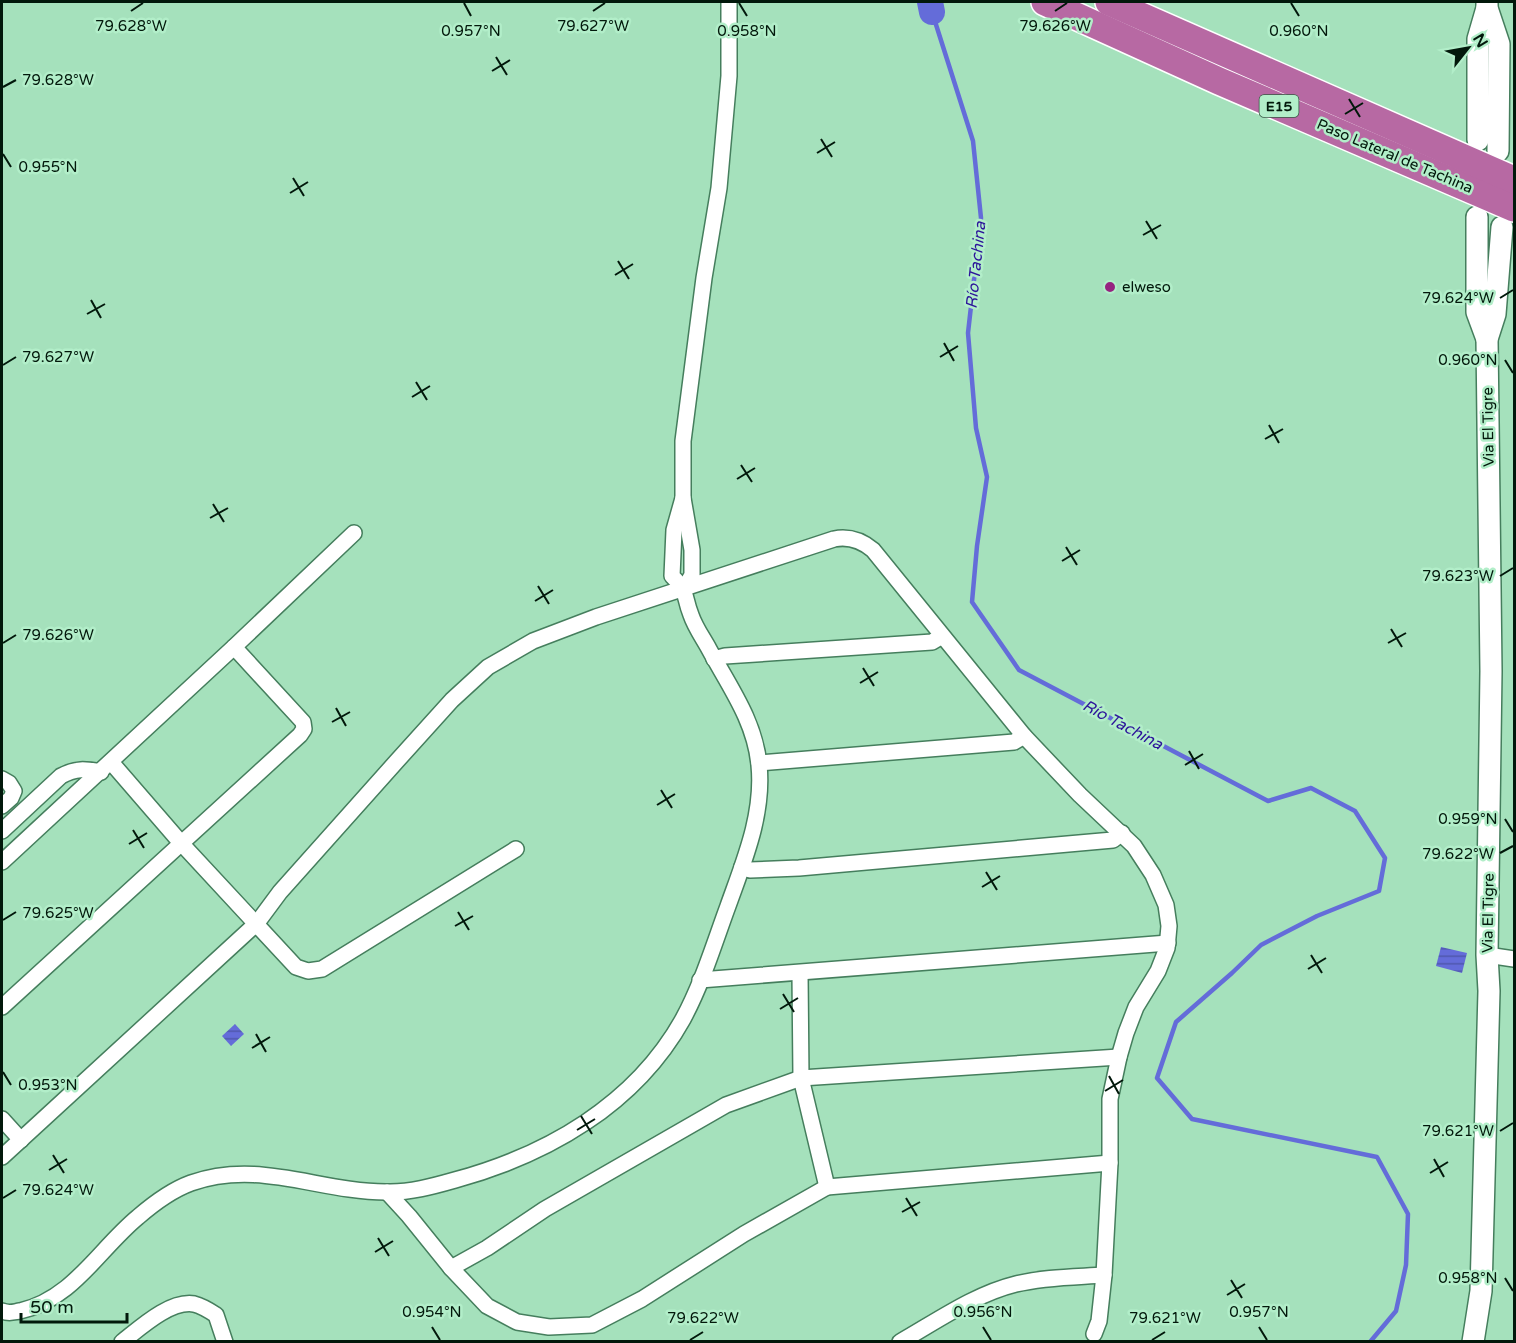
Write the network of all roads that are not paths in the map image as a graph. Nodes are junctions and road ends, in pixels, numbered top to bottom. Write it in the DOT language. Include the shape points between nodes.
graph roads {
  1 [pos="729,2"];
  2 [pos="1046,2"];
  3 [pos="1109,2"];
  4 [pos="1487,5"];
  5 [pos="1092,11"];
  6 [pos="1478,140"];
  7 [pos="1498,151"];
  8 [pos="1515,180"];
  9 [pos="1477,217"];
  10 [pos="1508,218"];
  11 [pos="1487,339"];
  12 [pos="354,532"];
  13 [pos="684,589"];
  14 [pos="942,636"];
  15 [pos="234,647"];
  16 [pos="714,659"];
  17 [pos="1024,736"];
  18 [pos="759,763"];
  19 [pos="106,767"];
  20 [pos="2,778"];
  21 [pos="2,806"];
  22 [pos="2,831"];
  23 [pos="1122,833"];
  24 [pos="181,843"];
  25 [pos="516,849"];
  26 [pos="2,862"];
  27 [pos="742,867"];
  28 [pos="257,923"];
  29 [pos="1168,944"];
  30 [pos="1487,955"];
  31 [pos="1515,959"];
  32 [pos="800,973"];
  33 [pos="700,980"];
  34 [pos="2,1007"];
  35 [pos="1119,1057"];
  36 [pos="801,1078"];
  37 [pos="2,1119"];
  38 [pos="21,1140"];
  39 [pos="2,1157"];
  40 [pos="1110,1163"];
  41 [pos="827,1187"];
  42 [pos="387,1192"];
  43 [pos="451,1268"];
  44 [pos="1104,1275"];
  45 [pos="2,1311"];
  46 [pos="1094,1334"];
  47 [pos="122,1341"];
  48 [pos="225,1341"];
  49 [pos="900,1341"];
  50 [pos="1473,1341"];
  1 -- 13 [label="street" via="729,76 719,188 683,441 683,498 674,530 672,576"];
  2 -- 5 [label="highway, Paso Lateral de Tachina / E15"];
  3 -- 8 [label="highway, Paso Lateral de Tachina / E15"];
  4 -- 6 [label="street" via="1478,39"];
  4 -- 7 [label="street" via="1498,44"];
  5 -- 10 [label="highway, Paso Lateral de Tachina / E15" via="1220,81"];
  9 -- 11 [label="street, Via El Tigre" via="1477,312"];
  10 -- 11 [label="street, Via El Tigre" via="1496,314"];
  11 -- 30 [label="street, Via El Tigre" via="1491,671"];
  12 -- 15 [label="street"];
  13 -- 14 [label="street" via="834,539 852,538 873,550"];
  13 -- 16 [label="street" via="691,614"];
  13 -- 28 [label="street" via="533,641 488,667 396,762"];
  14 -- 16 [label="street" via="932,642"];
  14 -- 17 [label="street"];
  15 -- 19 [label="street"];
  15 -- 24 [label="street" via="303,722 304,729"];
  16 -- 18 [label="street" via="744,711"];
  17 -- 18 [label="street" via="1014,741"];
  17 -- 23 [label="street"];
  18 -- 27 [label="street" via="755,819"];
  19 -- 22 [label="street" via="73,770 61,776"];
  19 -- 24 [label="street"];
  19 -- 26 [label="street"];
  20 -- 21 [label="street" via="14,791"];
  23 -- 27 [label="street" via="1113,840 799,868"];
  23 -- 29 [label="street" via="1161,890 1169,916"];
  24 -- 28 [label="street"];
  24 -- 34 [label="street"];
  25 -- 28 [label="street" via="322,969 308,971 296,967"];
  27 -- 33 [label="street"];
  28 -- 38 [label="street"];
  29 -- 32 [label="street"];
  29 -- 35 [label="street" via="1158,971 1136,1007"];
  30 -- 31 [label="street"];
  30 -- 50 [label="street, Via El Tigre" via="1481,1291"];
  32 -- 33 [label="street"];
  32 -- 36 [label="street"];
  33 -- 42 [label="street" via="683,1019 662,1050 634,1083 575,1131 527,1156 488,1170 423,1188"];
  35 -- 36 [label="street"];
  35 -- 40 [label="street" via="1110,1099"];
  36 -- 41 [label="street"];
  36 -- 43 [label="street" via="726,1105"];
  37 -- 38 [label="street"];
  38 -- 39 [label="street"];
  40 -- 41 [label="street"];
  40 -- 44 [label="street"];
  41 -- 43 [label="street" via="592,1325 549,1328 517,1322 487,1306"];
  42 -- 43 [label="street"];
  42 -- 45 [label="street" via="248,1173 190,1183 135,1218 86,1271 52,1298 28,1309"];
  44 -- 46 [label="street"];
  44 -- 49 [label="street" via="1030,1281 999,1289"];
  47 -- 48 [label="street" via="159,1314 194,1304 216,1315"];
}
